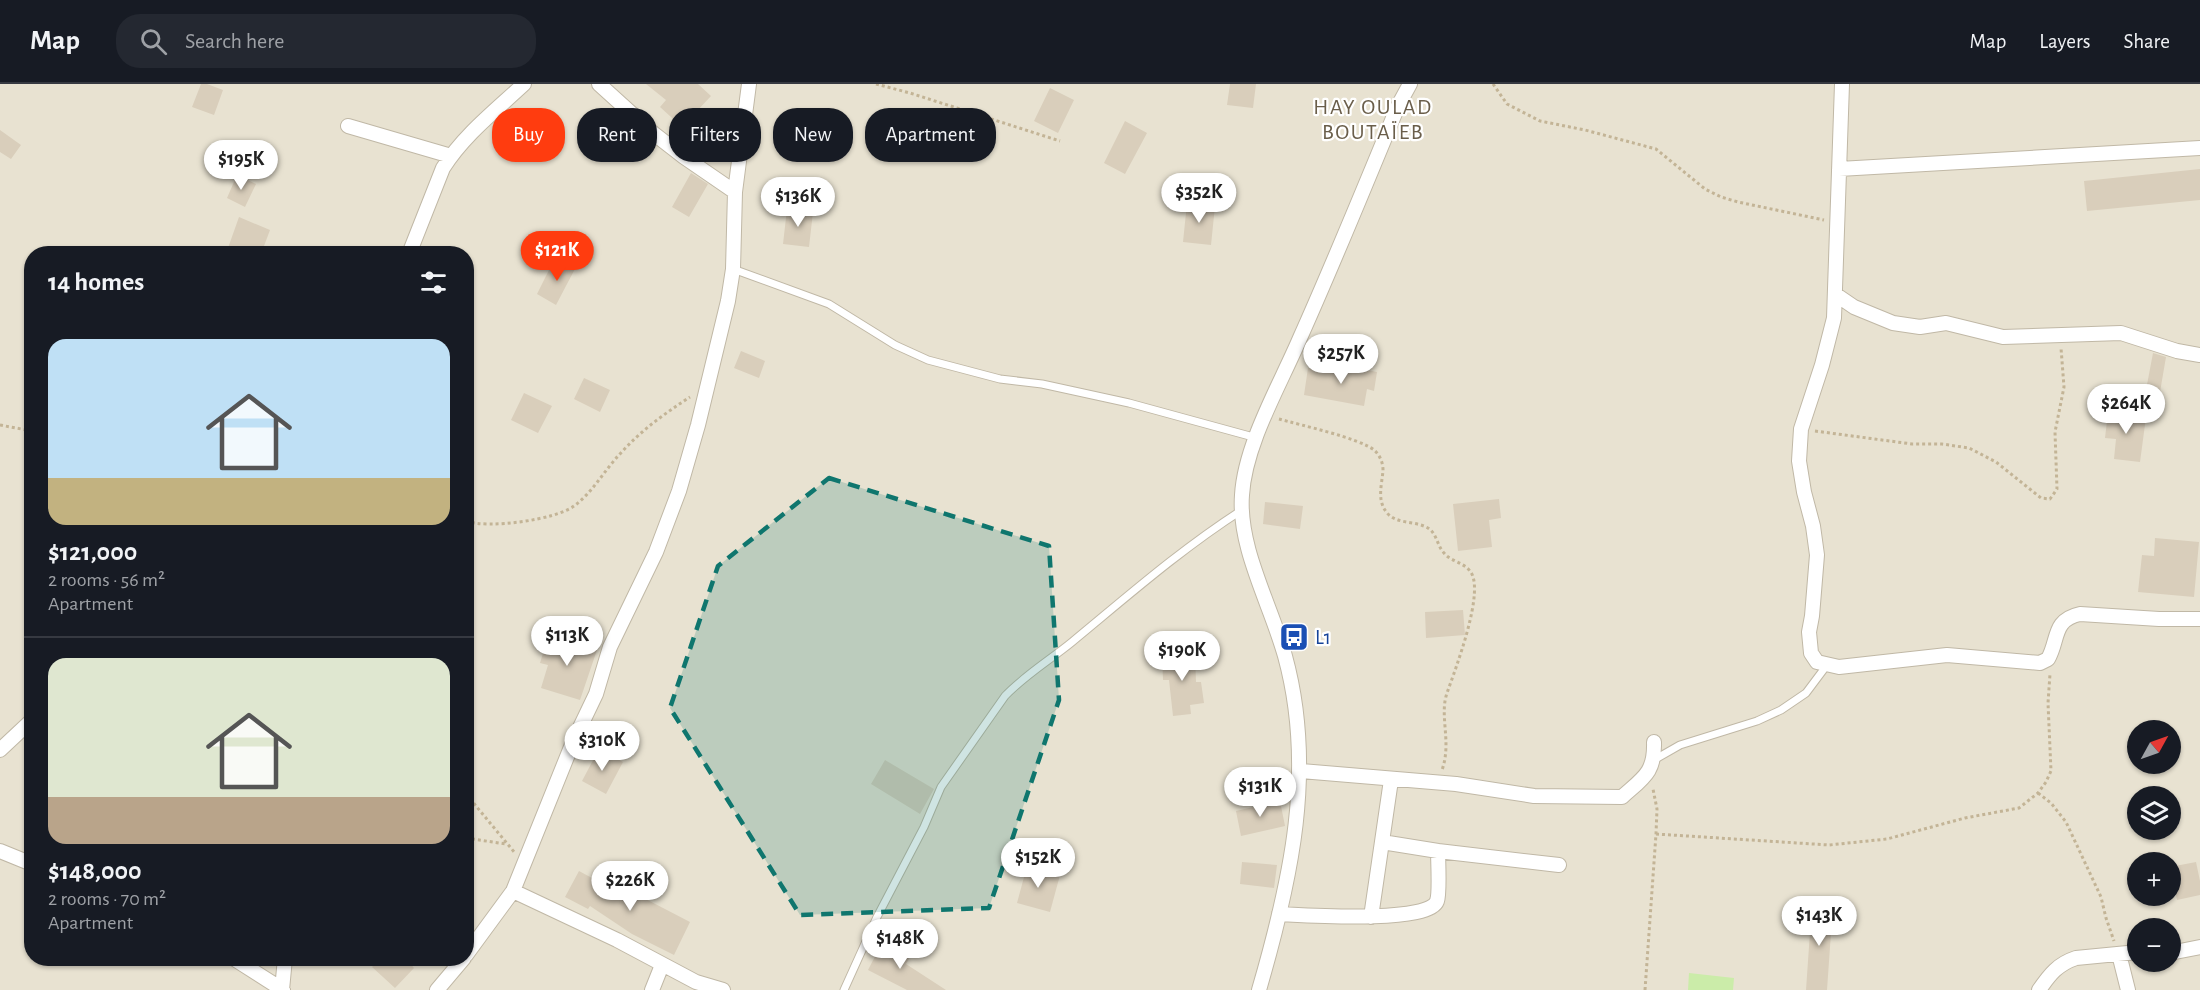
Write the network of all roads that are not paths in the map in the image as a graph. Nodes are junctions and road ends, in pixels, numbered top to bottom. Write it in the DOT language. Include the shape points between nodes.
graph roads {
  1 [pos="524,84"];
  2 [pos="599,84"];
  3 [pos="749,84"];
  4 [pos="1410,84"];
  5 [pos="1842,84"];
  6 [pos="348,126"];
  7 [pos="2200,148"];
  8 [pos="451,156"];
  9 [pos="1839,169"];
  10 [pos="735,192"];
  11 [pos="413,246"];
  12 [pos="733,269"];
  13 [pos="1835,294"];
  14 [pos="2200,355"];
  15 [pos="1257,438"];
  16 [pos="1242,510"];
  17 [pos="2200,619"];
  18 [pos="1827,665"];
  19 [pos="24,728"];
  20 [pos="1654,742"];
  21 [pos="0,750"];
  22 [pos="1650,767"];
  23 [pos="1301,771"];
  24 [pos="1391,780"];
  25 [pos="1382,843"];
  26 [pos="0,850"];
  27 [pos="1438,851"];
  28 [pos="24,860"];
  29 [pos="1559,865"];
  30 [pos="513,891"];
  31 [pos="1280,914"];
  32 [pos="1371,917"];
  33 [pos="474,945"];
  34 [pos="2200,947"];
  35 [pos="2181,951"];
  36 [pos="2127,953"];
  37 [pos="2119,954"];
  38 [pos="662,965"];
  39 [pos="246,966"];
  40 [pos="284,966"];
  41 [pos="457,966"];
  42 [pos="283,990"];
  43 [pos="437,990"];
  44 [pos="652,990"];
  45 [pos="723,990"];
  46 [pos="844,990"];
  47 [pos="1259,990"];
  48 [pos="2039,990"];
  49 [pos="2128,990"];
  1 -- 8 [label="street" via="474,129"];
  2 -- 10 [label="street" via="684,158"];
  3 -- 10 [label="street"];
  4 -- 15 [label="street"];
  5 -- 9 [label="street"];
  6 -- 8 [label="street"];
  7 -- 9 [label="street"];
  8 -- 11 [label="street"];
  9 -- 13 [label="street"];
  10 -- 12 [label="street"];
  12 -- 15 [label="lane" via="829,304 895,345 928,360 1000,379 1129,403"];
  12 -- 30 [label="street" via="679,491 656,552 610,648 596,694"];
  13 -- 14 [label="street" via="1854,307 1893,323 1920,327 1946,323 2003,337 2121,333"];
  13 -- 18 [label="street" via="1831,334 1801,429 1800,467 1817,555 1809,643 1817,662"];
  15 -- 16 [label="street" via="1245,472"];
  16 -- 23 [label="street" via="1250,550 1285,656 1298,716"];
  16 -- 46 [label="lane" via="1173,558 1005,696 941,787"];
  17 -- 18 [label="street" via="2070,616 2058,630 2051,654 2040,663 1947,655 1848,667"];
  18 -- 22 [label="lane" via="1806,693 1781,710 1680,745"];
  19 -- 21 [label="street"];
  20 -- 22 [label="street"];
  22 -- 24 [label="street" via="1622,797 1534,796"];
  23 -- 24 [label="street"];
  23 -- 31 [label="street" via="1297,822"];
  24 -- 25 [label="street"];
  25 -- 27 [label="street"];
  25 -- 32 [label="street"];
  26 -- 28 [label="street"];
  27 -- 29 [label="street"];
  27 -- 32 [label="street" via="1437,902 1431,908"];
  30 -- 33 [label="street"];
  30 -- 38 [label="street"];
  31 -- 32 [label="street"];
  31 -- 47 [label="street"];
  34 -- 35 [label="street"];
  36 -- 37 [label="street"];
  37 -- 48 [label="street" via="2067,961 2050,974"];
  37 -- 49 [label="street"];
  38 -- 44 [label="street"];
  38 -- 45 [label="street"];
  39 -- 42 [label="street"];
  40 -- 42 [label="street"];
  41 -- 43 [label="street"];
}
